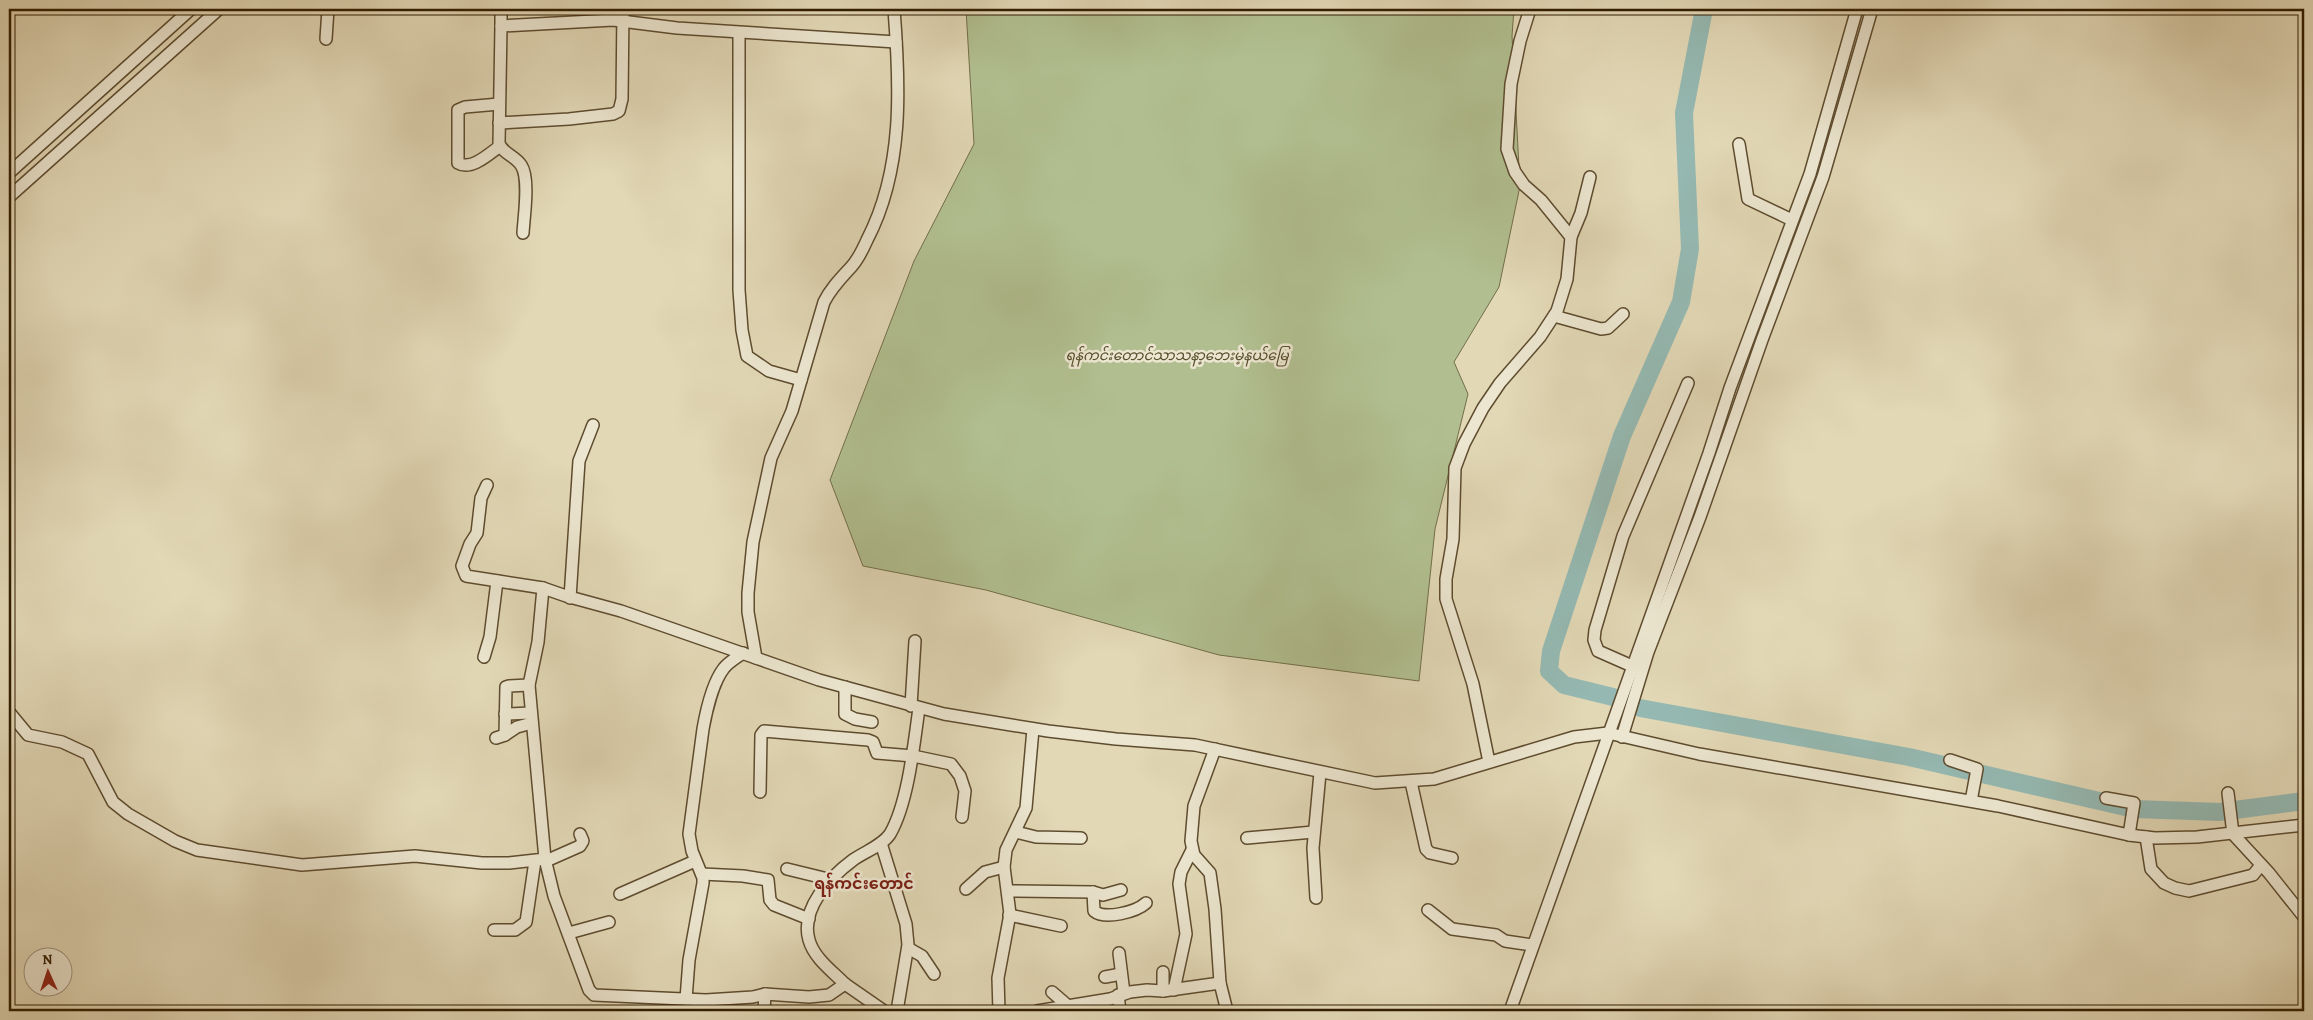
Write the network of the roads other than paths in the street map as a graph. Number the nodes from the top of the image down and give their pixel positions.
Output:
1 (191, 9) edge
2 (219, 9) edge
3 (328, 9) edge
4 (501, 9) edge
5 (623, 9) edge
6 (894, 9) edge
7 (1530, 9) edge
8 (1857, 9) edge
9 (1872, 9) edge
10 (622, 21) junction
11 (501, 26) junction
12 (739, 32) junction
13 (326, 39) dead end
14 (896, 42) junction
15 (499, 104) junction
16 (499, 123) junction
17 (1739, 144) dead end
18 (500, 146) junction
19 (9, 173) edge
20 (1590, 177) dead end
21 (9, 197) edge
22 (1792, 220) junction
23 (523, 233) dead end
24 (1571, 237) junction
25 (1783, 264) junction
26 (1624, 314) dead end
27 (1554, 316) junction
28 (800, 380) junction
29 (1688, 383) dead end
30 (593, 425) dead end
31 (487, 484) dead end
32 (497, 581) junction
33 (544, 588) junction
34 (570, 598) junction
35 (915, 641) dead end
36 (743, 653) junction
37 (484, 657) dead end
38 (756, 658) junction
39 (1632, 666) junction
40 (529, 685) junction
41 (845, 687) junction
42 (915, 707) junction
43 (9, 712) edge
44 (505, 714) junction
45 (532, 718) junction
46 (872, 722) dead end
47 (1033, 729) junction
48 (1615, 735) junction
49 (1215, 749) junction
50 (913, 756) junction
51 (1950, 760) dead end
52 (1489, 762) junction
53 (1320, 773) junction
54 (1411, 782) junction
55 (760, 792) dead end
56 (2228, 793) dead end
57 (2106, 798) dead end
58 (1971, 801) junction
59 (962, 818) dead end
60 (2304, 825) edge
61 (1016, 832) junction
62 (1313, 832) junction
63 (580, 834) dead end
64 (2233, 834) junction
65 (2129, 835) junction
66 (2146, 837) junction
67 (1081, 838) dead end
68 (1247, 838) dead end
69 (881, 843) junction
70 (1192, 850) junction
71 (1452, 858) dead end
72 (542, 860) junction
73 (695, 861) junction
74 (2261, 865) junction
75 (1004, 867) junction
76 (788, 869) dead end
77 (702, 874) junction
78 (832, 880) junction
79 (966, 889) dead end
80 (1121, 890) dead end
81 (1008, 891) junction
82 (1093, 892) junction
83 (620, 894) dead end
84 (1316, 898) dead end
85 (1146, 903) dead end
86 (1428, 910) dead end
87 (1009, 915) junction
88 (2304, 917) edge
89 (809, 919) junction
90 (609, 922) dead end
91 (1061, 926) dead end
92 (494, 930) dead end
93 (570, 933) junction
94 (1532, 945) junction
95 (908, 948) junction
96 (1119, 953) dead end
97 (1163, 972) dead end
98 (934, 974) dead end
99 (1122, 974) junction
100 (1106, 977) dead end
101 (1220, 983) junction
102 (845, 984) junction
103 (1168, 990) junction
104 (1052, 992) dead end
105 (765, 994) junction
106 (1121, 994) junction
107 (686, 1000) junction
108 (712, 1005) edge
109 (1063, 1008) edge
110 (764, 1011) edge
111 (884, 1011) edge
112 (897, 1011) edge
113 (999, 1011) edge
114 (1037, 1011) edge
115 (1120, 1011) edge
116 (1227, 1011) edge
117 (1510, 1011) edge

1 - 19 street
2 - 21 street
3 - 13 street
4 - 11 street
5 - 10 street
6 - 14 street
7 - 24 street
8 - 22 street
9 - 25 street
10 - 11 street
10 - 12 street
10 - 16 street
11 - 15 street
12 - 14 street
12 - 28 street
14 - 28 street
15 - 16 street
15 - 18 street
16 - 18 street
17 - 22 street
18 - 23 street
20 - 24 street
22 - 25 street
24 - 27 street
25 - 39 street
25 - 48 street
26 - 27 street
27 - 52 street
28 - 38 street
29 - 39 street
30 - 34 street
31 - 32 street
32 - 33 street
32 - 37 street
33 - 34 street
33 - 40 street
34 - 36 street
35 - 42 street
36 - 38 street
36 - 73 street
38 - 41 street
39 - 48 street
40 - 44 street
40 - 45 street
41 - 42 street
41 - 46 street
42 - 47 street
42 - 50 street
43 - 72 street
44 - 45 street
44 - 45 street
45 - 72 street
47 - 49 street
47 - 61 street
48 - 52 street
48 - 58 street
48 - 94 street
49 - 53 street
49 - 70 street
50 - 55 street
50 - 59 street
50 - 69 street
51 - 58 street
52 - 54 street
53 - 54 street
53 - 62 street
54 - 71 street
56 - 64 street
57 - 65 street
58 - 65 street
60 - 64 street
61 - 67 street
61 - 75 street
62 - 68 street
62 - 84 street
63 - 72 street
64 - 66 street
64 - 74 street
65 - 66 street
66 - 74 street
69 - 78 street
69 - 95 street
70 - 101 street
70 - 103 street
72 - 92 street
72 - 93 street
73 - 77 street
73 - 83 street
74 - 88 street
75 - 79 street
75 - 81 street
76 - 78 street
77 - 89 street
77 - 107 street
78 - 89 street
80 - 82 street
81 - 82 street
81 - 87 street
82 - 85 street
86 - 94 street
87 - 91 street
87 - 113 street
89 - 102 street
90 - 93 street
93 - 107 street
94 - 117 street
95 - 98 street
95 - 112 street
96 - 99 street
97 - 103 street
99 - 100 street
99 - 106 street
101 - 103 street
101 - 116 street
102 - 105 street
102 - 111 street
103 - 106 street
104 - 109 street
105 - 108 street
105 - 110 street
106 - 109 street
106 - 115 street
107 - 108 street
109 - 114 street

